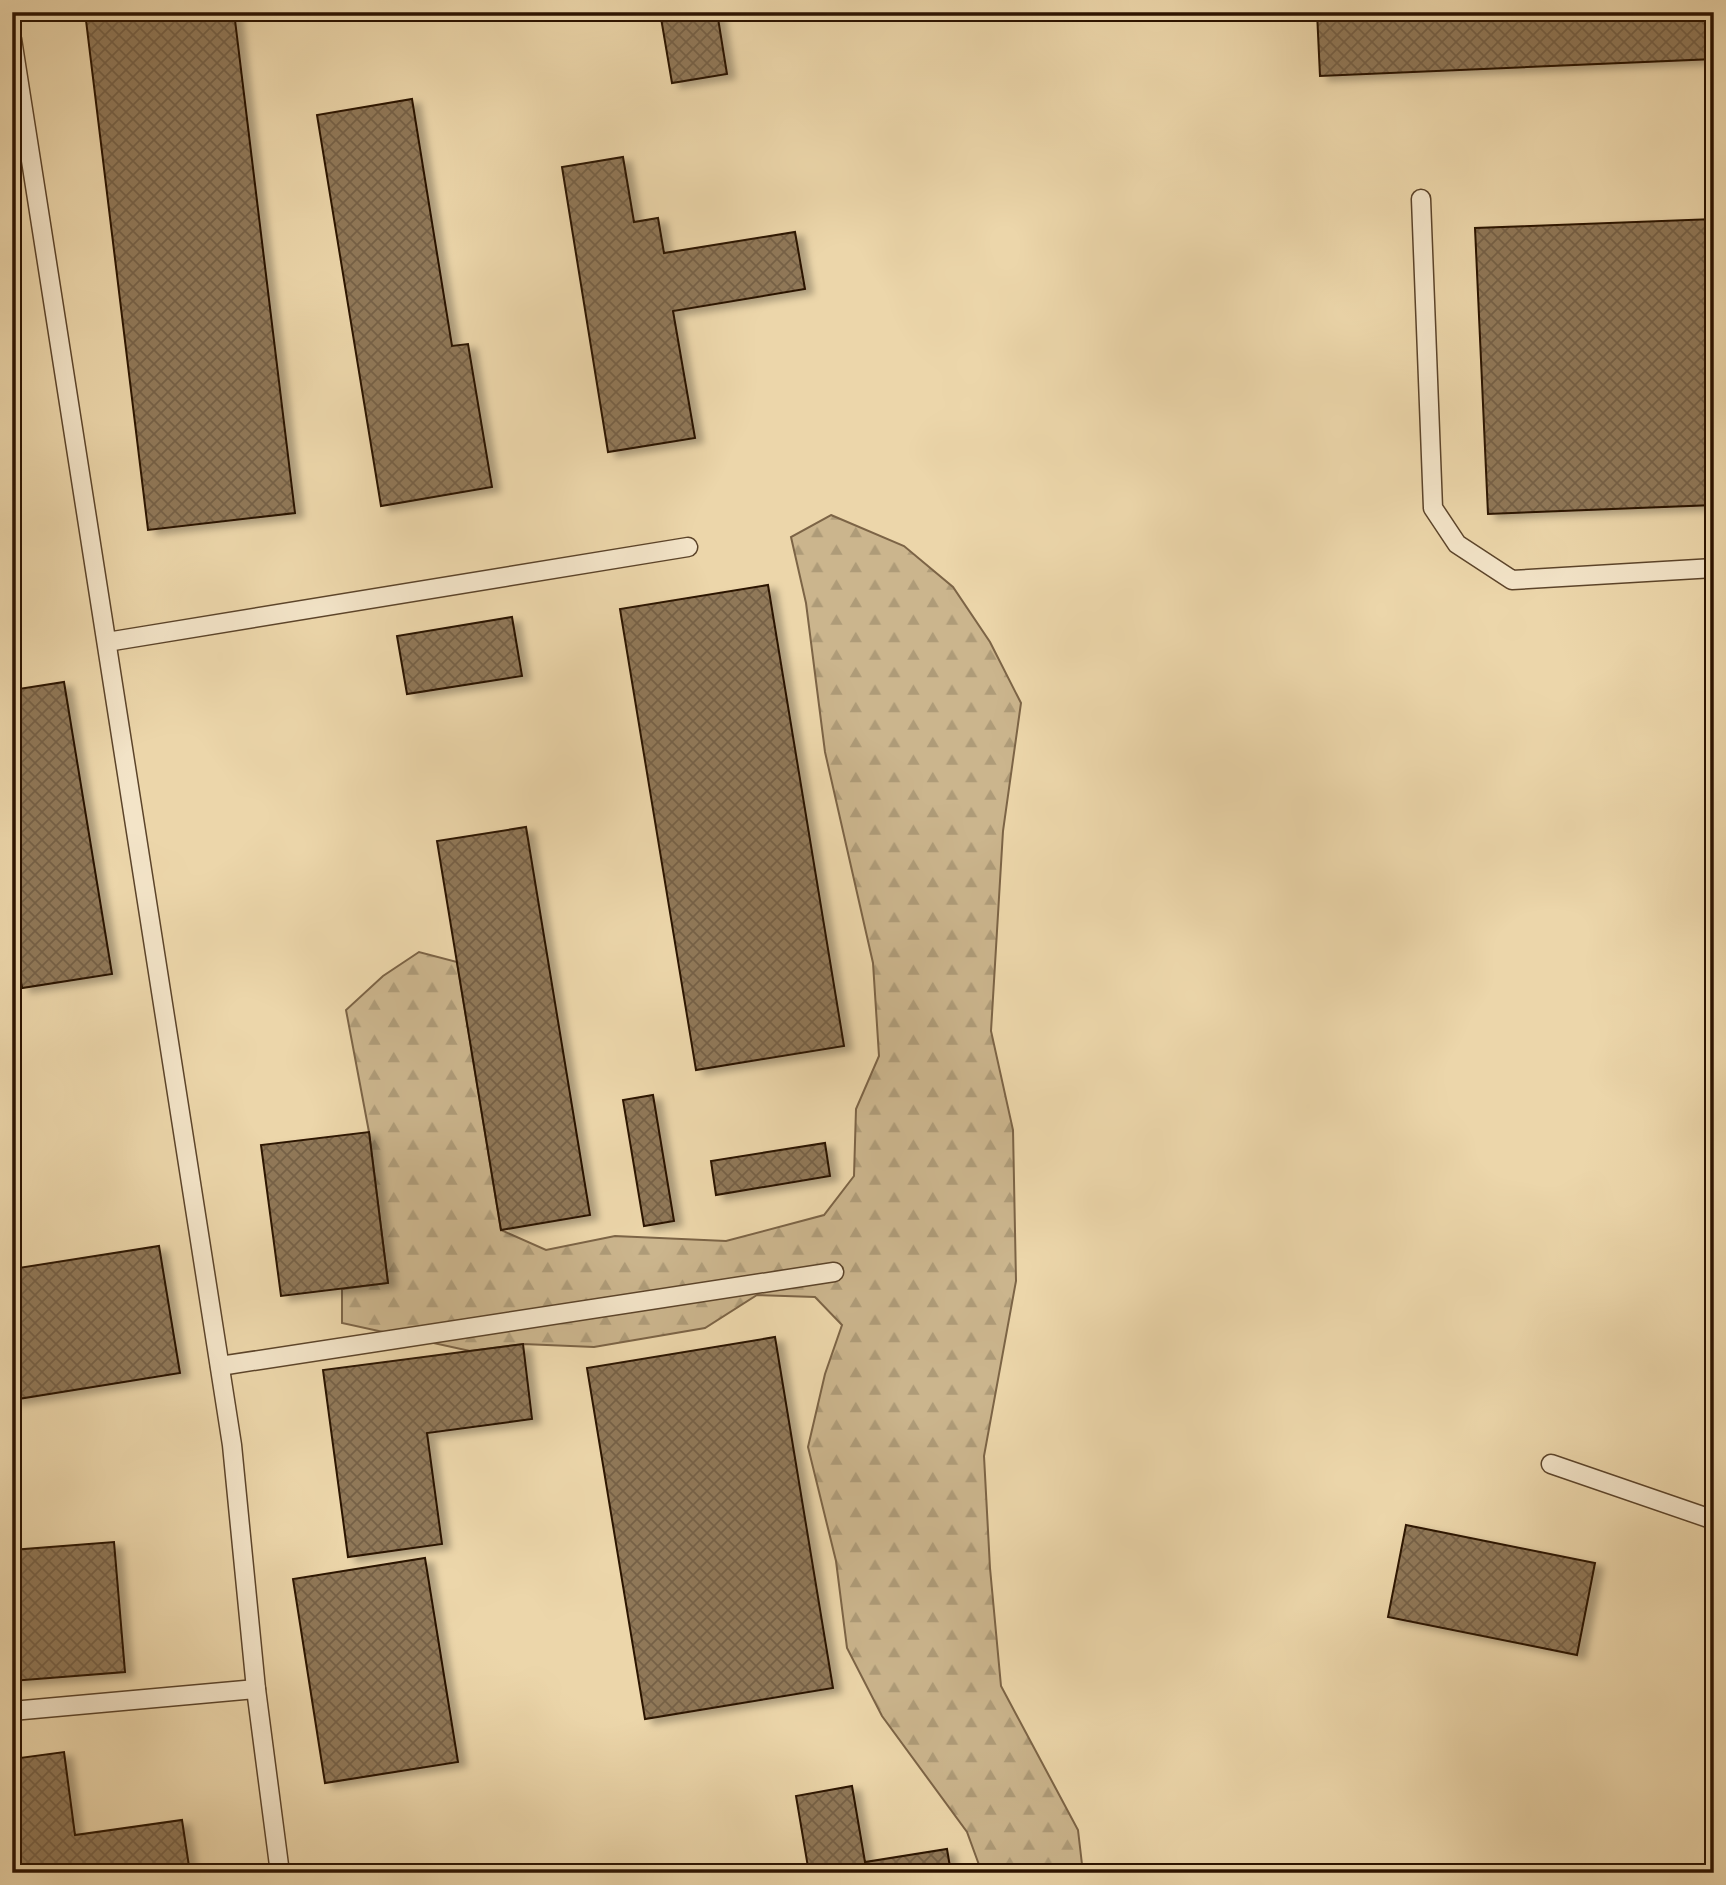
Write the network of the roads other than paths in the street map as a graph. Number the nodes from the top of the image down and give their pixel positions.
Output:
1 (12, 40) edge
2 (1421, 199) dead end
3 (688, 547) dead end
4 (1714, 568) edge
5 (107, 642) junction
6 (834, 1272) dead end
7 (220, 1366) junction
8 (1551, 1464) dead end
9 (1714, 1520) edge
10 (256, 1689) junction
11 (12, 1711) edge
12 (280, 1873) edge

1 - 5 lane
2 - 4 lane
3 - 5 lane
5 - 7 lane
6 - 7 lane
7 - 10 lane
8 - 9 lane
10 - 11 lane
10 - 12 lane

